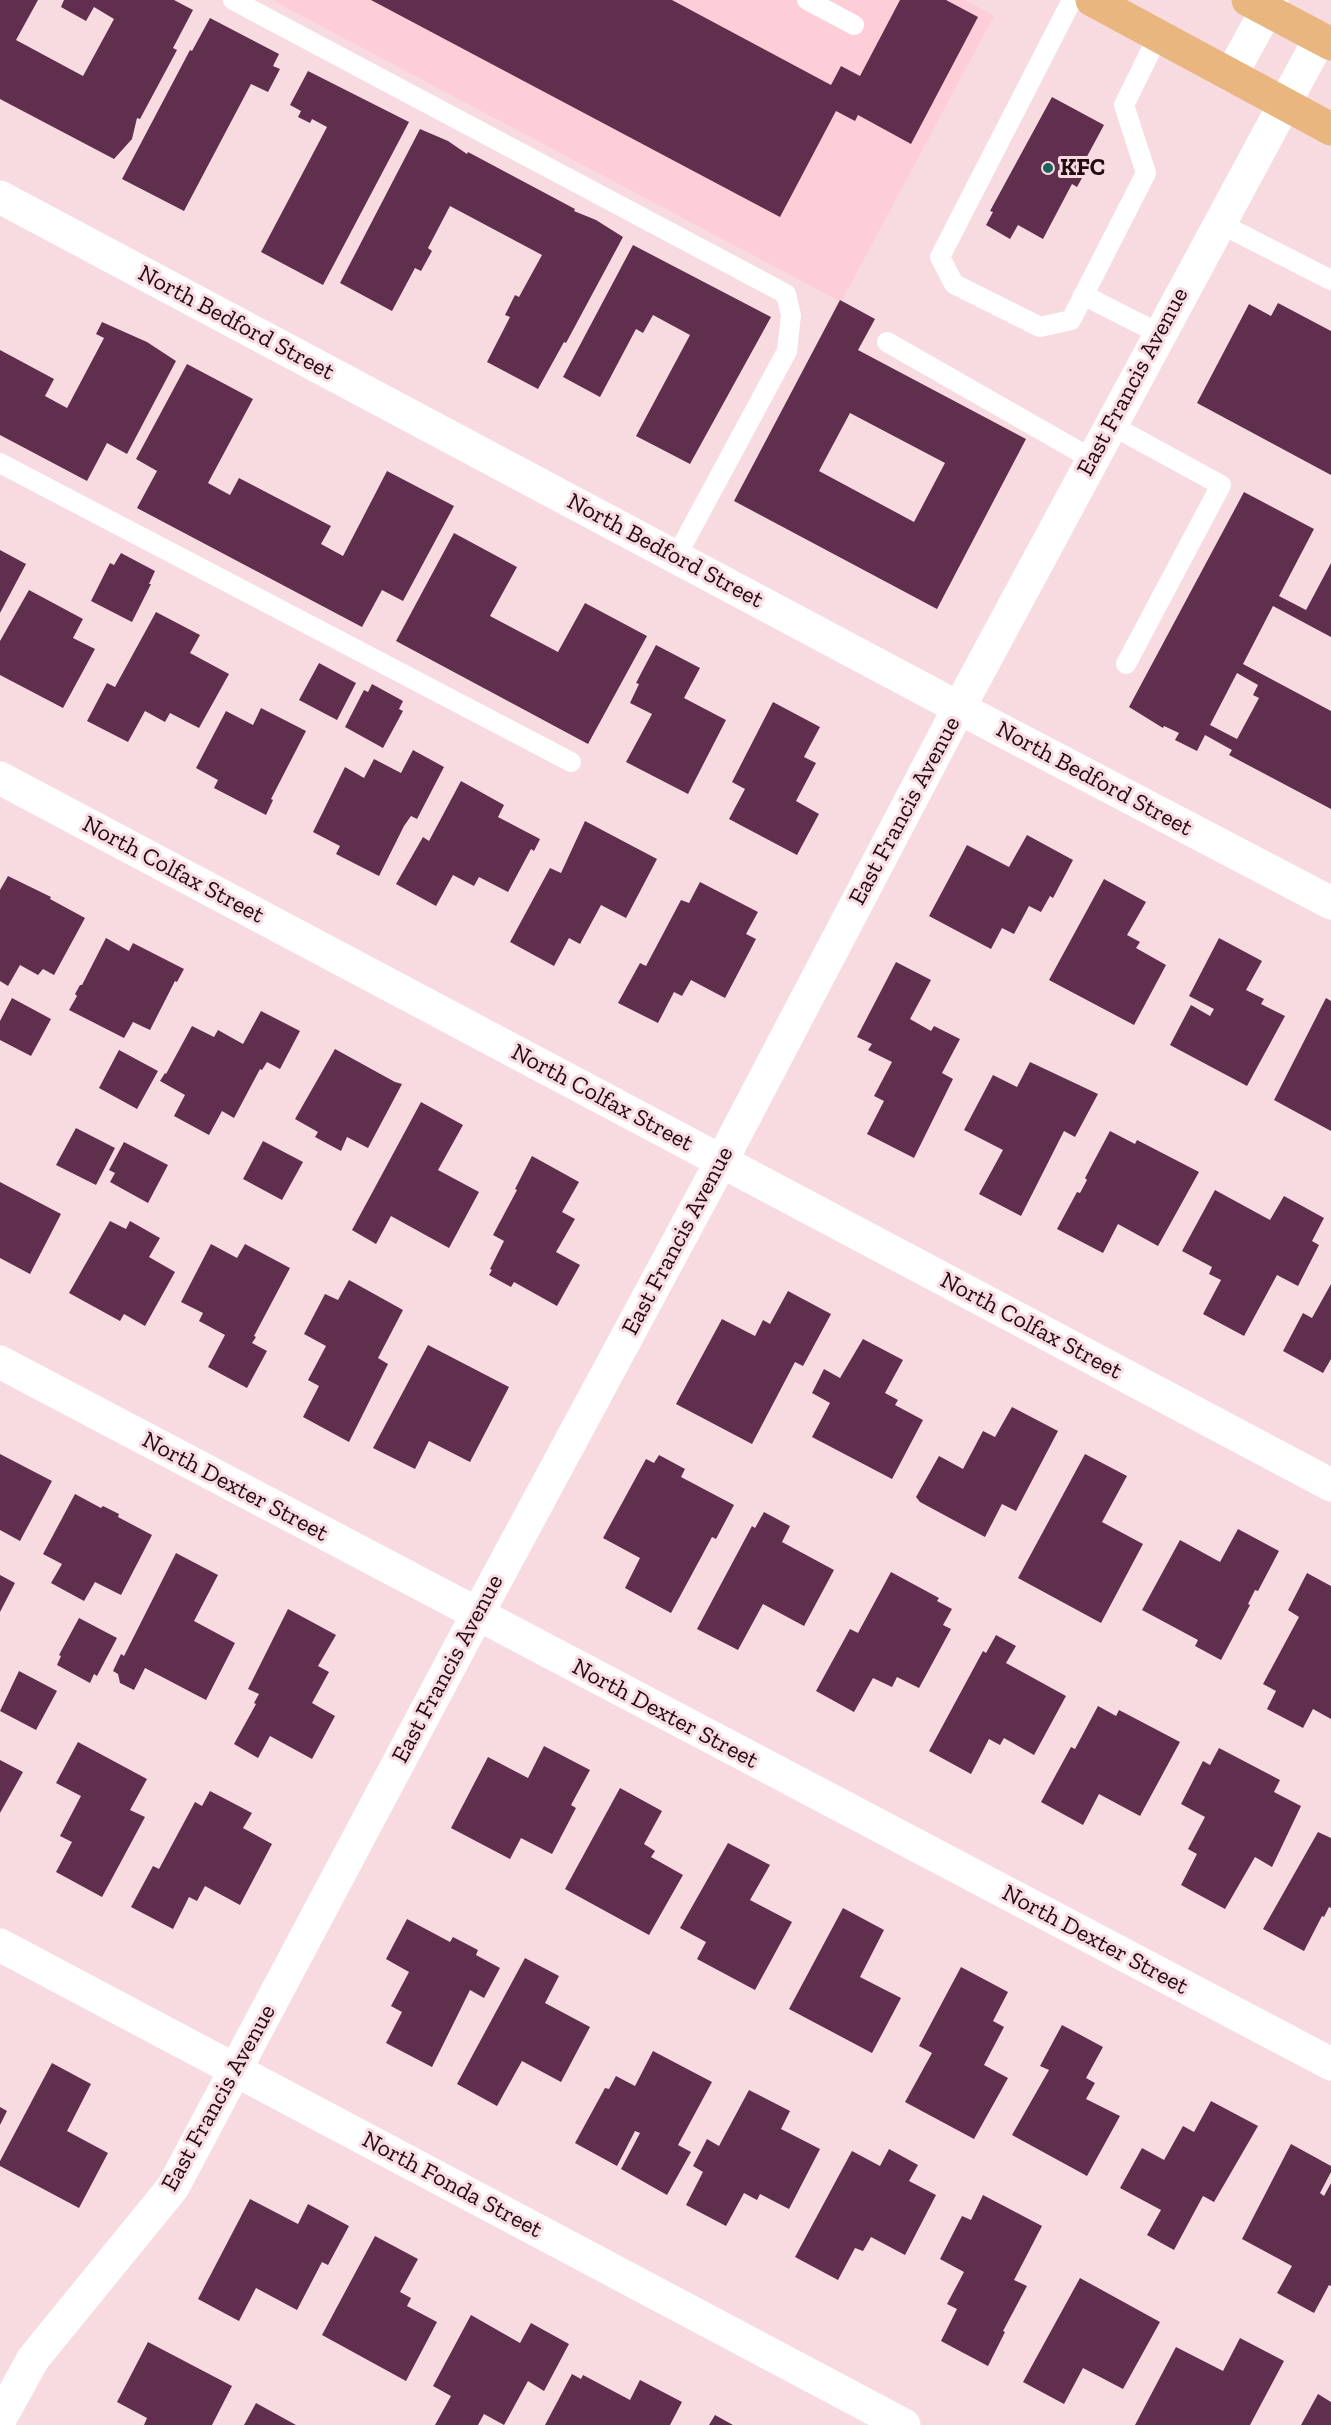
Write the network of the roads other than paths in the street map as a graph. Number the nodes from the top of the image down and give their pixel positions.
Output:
1 (233, 0) edge
2 (807, 0) edge
3 (1072, 0) edge
4 (1092, 0) edge
5 (1262, 3) edge
6 (854, 25) dead end
7 (1158, 36) junction
8 (1325, 41) edge
9 (1231, 75) junction
10 (1284, 103) junction
11 (1331, 129) edge
12 (0, 197) edge
13 (1219, 223) junction
14 (1331, 280) edge
15 (1083, 296) junction
16 (1160, 333) junction
17 (887, 342) dead end
18 (1110, 424) junction
19 (1092, 459) junction
20 (0, 463) edge
21 (676, 557) junction
22 (1126, 664) dead end
23 (959, 708) junction
24 (571, 762) dead end
25 (0, 778) edge
26 (1331, 903) edge
27 (721, 1162) junction
28 (0, 1362) edge
29 (1331, 1485) edge
30 (477, 1615) junction
31 (0, 1945) edge
32 (1331, 2064) edge
33 (236, 2071) junction
34 (0, 2419) edge
35 (904, 2425) edge

1 - 21 lane
2 - 6 lane
3 - 15 lane
4 - 7 main road
5 - 8 main road
5 - 9 street
7 - 9 main road
7 - 15 lane
8 - 10 street, East Francis Avenue
9 - 10 main road
10 - 11 main road
10 - 13 street, East Francis Avenue
12 - 21 street, North Bedford Street
13 - 14 lane
13 - 16 street, East Francis Avenue
15 - 16 lane
16 - 18 street, East Francis Avenue
17 - 19 lane
18 - 19 street, East Francis Avenue
18 - 22 lane
19 - 23 street, East Francis Avenue
20 - 24 lane
21 - 23 street, North Bedford Street
23 - 26 street, North Bedford Street
23 - 27 street, East Francis Avenue
25 - 27 street, North Colfax Street
27 - 29 street, North Colfax Street
27 - 30 street, East Francis Avenue
28 - 30 street, North Dexter Street
30 - 32 street, North Dexter Street
30 - 33 street, East Francis Avenue
31 - 33 street, North Fonda Street
33 - 34 street, East Francis Avenue
33 - 35 street, North Fonda Street

